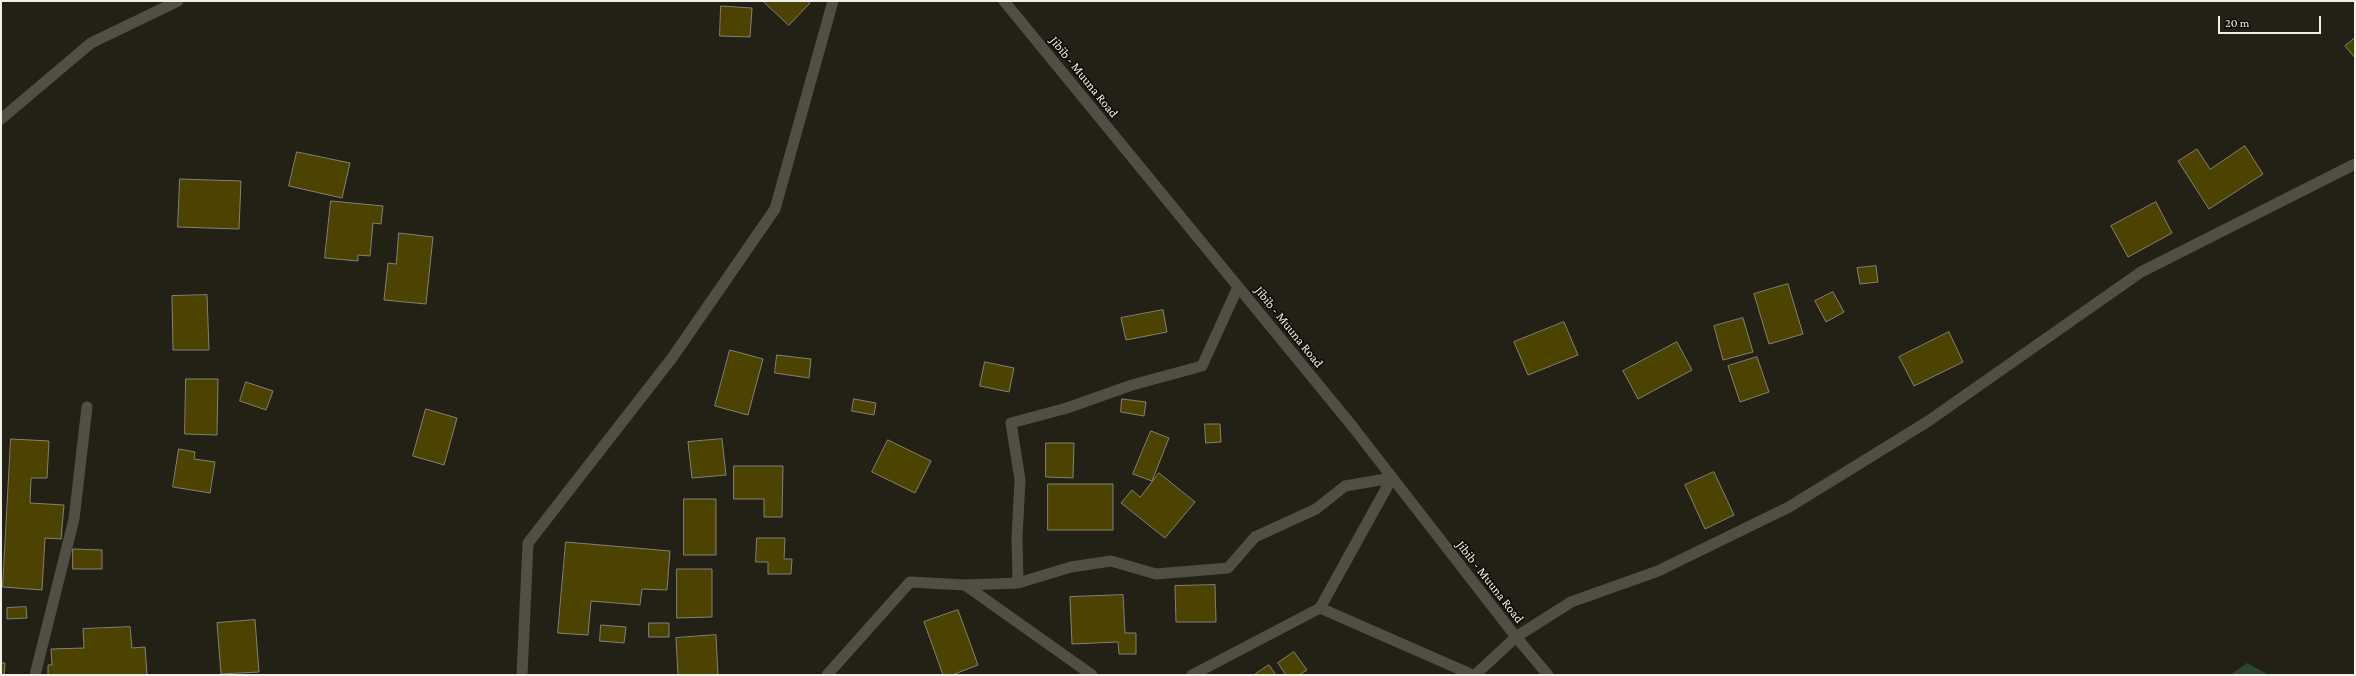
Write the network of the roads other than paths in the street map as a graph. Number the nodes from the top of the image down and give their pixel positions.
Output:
1 (178, 1) edge
2 (833, 1) edge
3 (1004, 1) edge
4 (1, 119) edge
5 (2355, 164) edge
6 (1238, 287) junction
7 (87, 407) dead end
8 (1392, 478) junction
9 (1018, 584) junction
10 (965, 585) junction
11 (1320, 608) junction
12 (1516, 637) junction
13 (35, 675) edge
14 (522, 675) edge
15 (827, 675) edge
16 (1092, 675) edge
17 (1192, 675) edge
18 (1474, 675) edge
19 (1548, 675) edge

1 - 4 street
2 - 14 street
3 - 6 street, Jibib - Muuna Road
5 - 12 street
6 - 8 street, Jibib - Muuna Road
6 - 9 street
7 - 13 street
8 - 9 street
8 - 11 street
8 - 12 street, Jibib - Muuna Road
9 - 10 street
10 - 15 street
10 - 16 street
11 - 17 street
11 - 18 street
12 - 18 street
12 - 19 street, Jibib - Muuna Road

